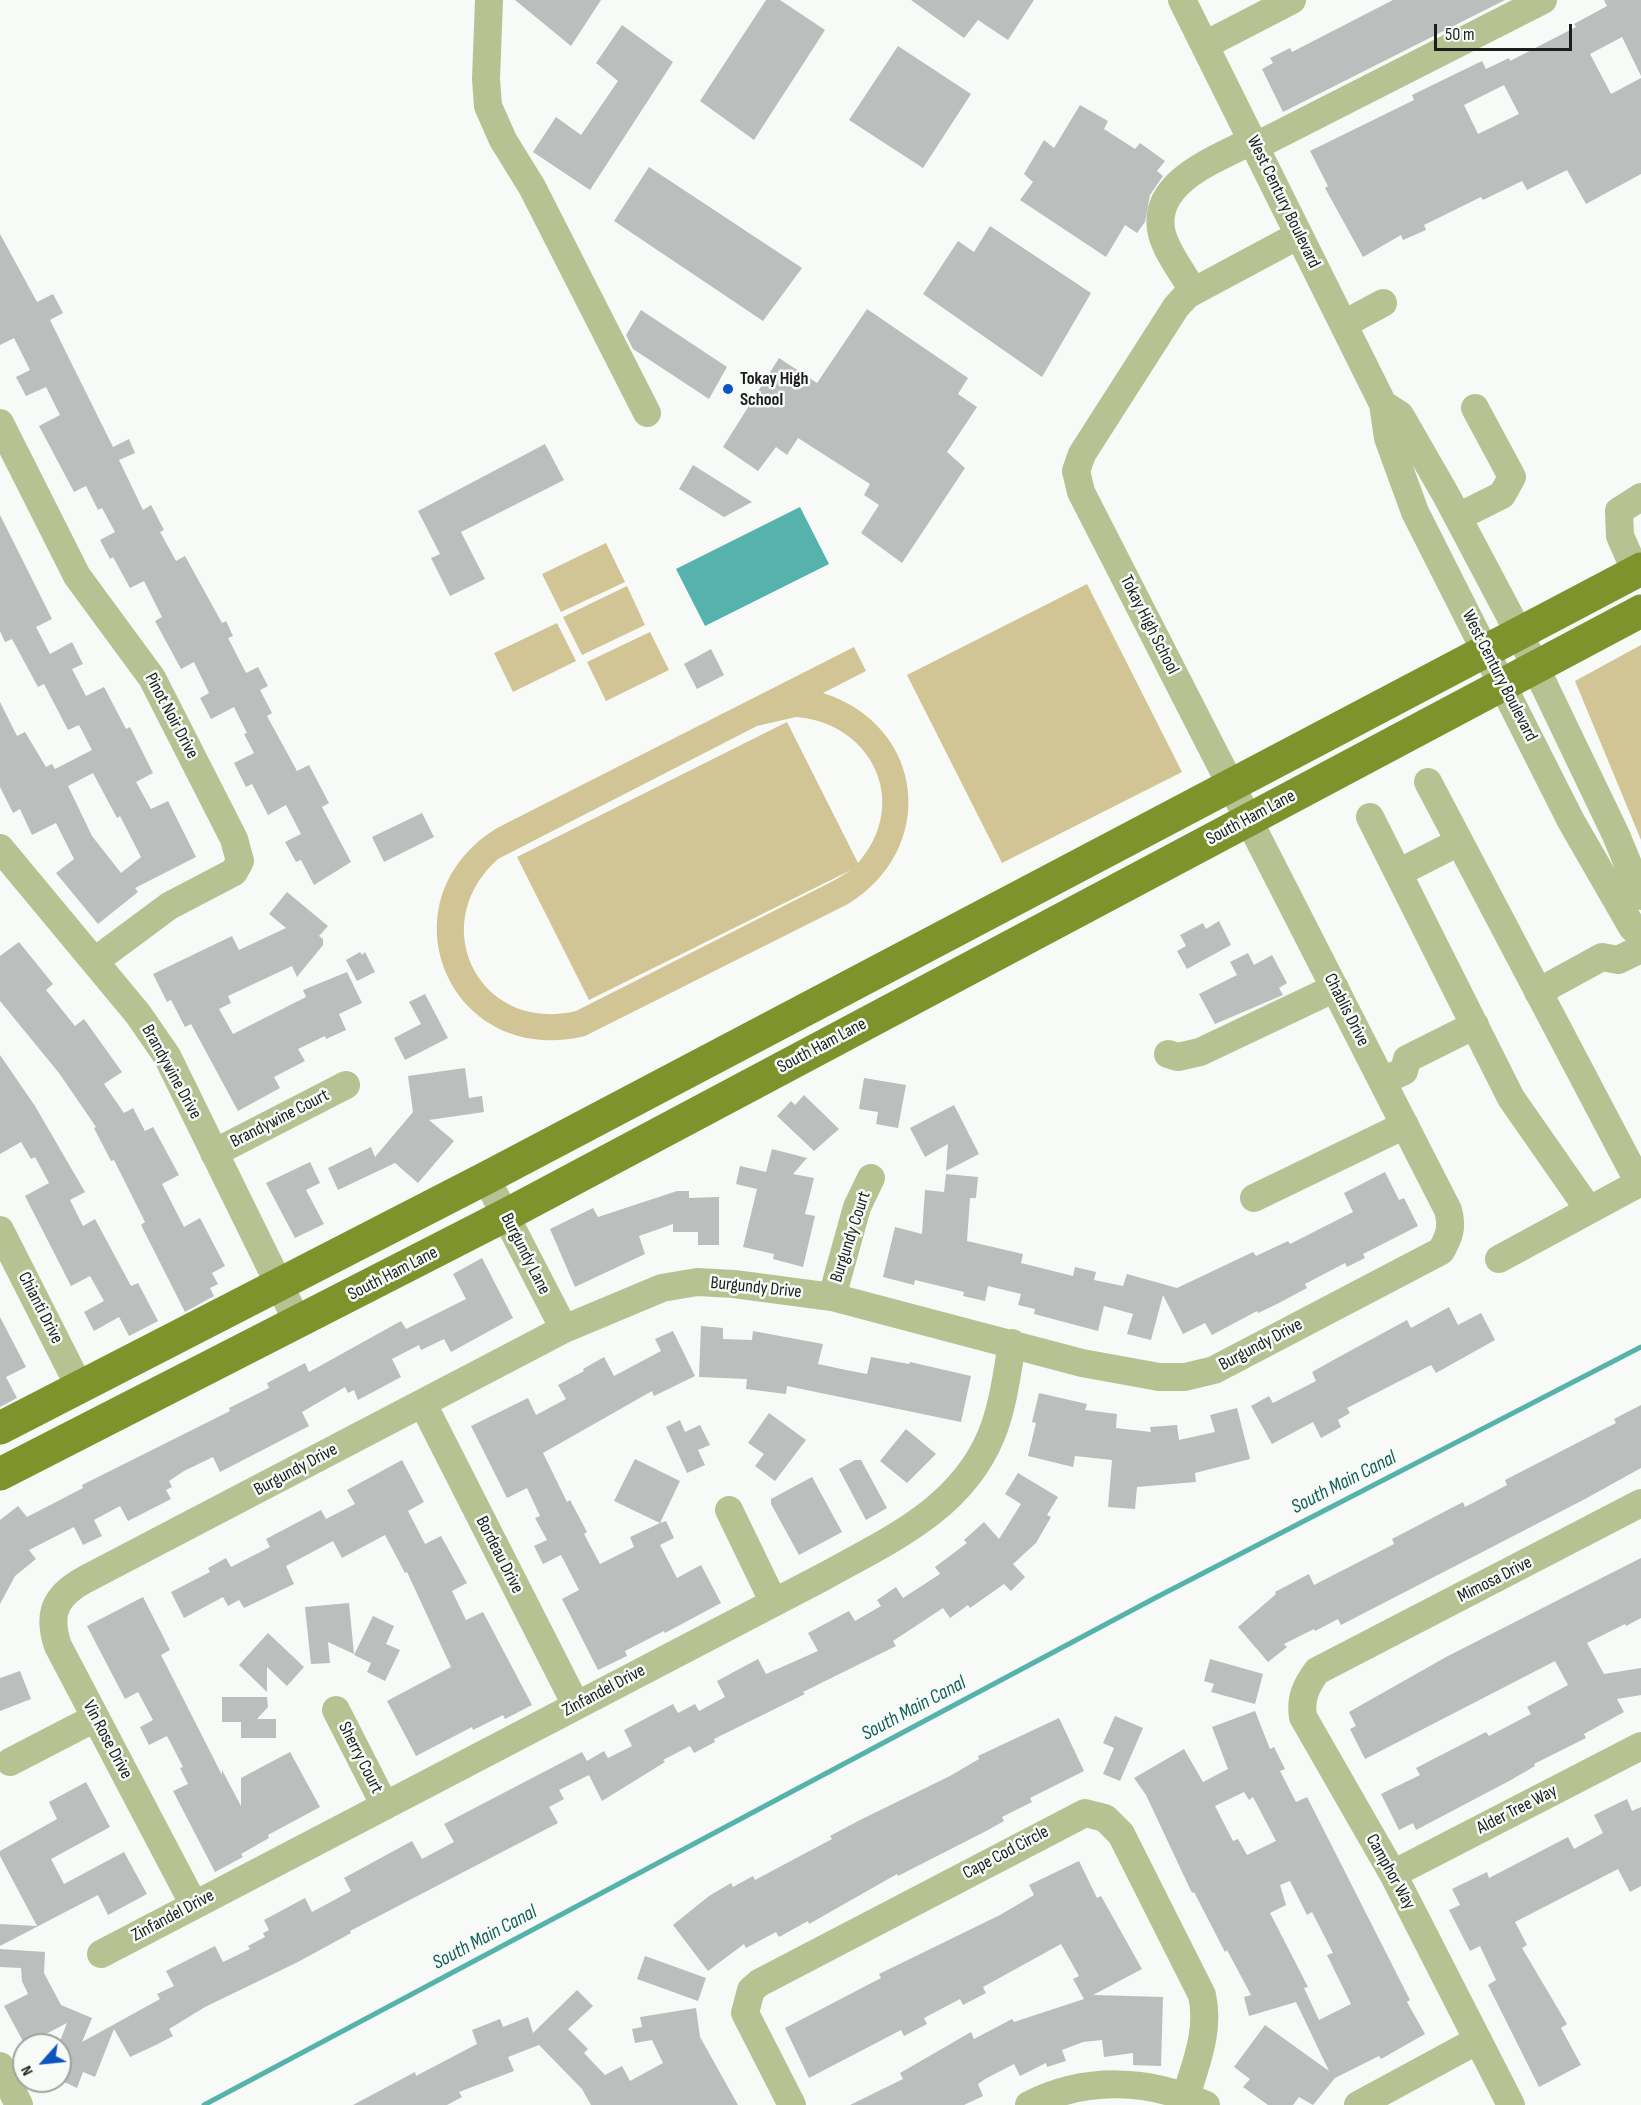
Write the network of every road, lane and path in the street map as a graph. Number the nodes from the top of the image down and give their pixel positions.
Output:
1 (489, 0) edge
2 (1182, 0) edge
3 (1292, 0) edge
4 (1543, 0) edge
5 (1207, 44) junction
6 (1254, 143) junction
7 (1299, 235) junction
8 (1192, 291) junction
9 (1383, 303) dead end
10 (1344, 324) junction
11 (1383, 404) junction
12 (1475, 408) dead end
13 (647, 413) dead end
14 (0, 423) edge
15 (1641, 498) edge
16 (1458, 516) junction
17 (1639, 570) edge
18 (1641, 611) edge
19 (1519, 633) junction
20 (1487, 651) junction
21 (1534, 666) junction
22 (1503, 684) junction
23 (1428, 782) dead end
24 (1232, 786) junction
25 (1370, 817) dead end
26 (1250, 819) junction
27 (1459, 842) junction
28 (0, 848) edge
29 (1398, 873) junction
30 (1641, 896) edge
31 (1641, 936) edge
32 (1630, 954) edge
33 (95, 962) junction
34 (1335, 988) junction
35 (1542, 1000) junction
36 (1479, 1034) junction
37 (1168, 1054) dead end
38 (1393, 1076) junction
39 (346, 1085) dead end
40 (1405, 1125) junction
41 (214, 1153) junction
42 (486, 1178) junction
43 (871, 1178) dead end
44 (1640, 1183) edge
45 (1254, 1198) dead end
46 (1589, 1210) junction
47 (506, 1215) junction
48 (0, 1230) edge
49 (1450, 1236) joint
50 (1499, 1258) dead end
51 (280, 1284) junction
52 (832, 1297) junction
53 (298, 1323) junction
54 (564, 1329) junction
55 (1012, 1343) junction
56 (79, 1386) junction
57 (423, 1404) junction
58 (0, 1428) edge
59 (0, 1474) edge
60 (1641, 1503) edge
61 (729, 1510) dead end
62 (84, 1580) joint
63 (773, 1601) junction
64 (1348, 1656) joint
65 (576, 1705) junction
66 (336, 1710) dead end
67 (95, 1718) junction
68 (1641, 1746) edge
69 (10, 1762) dead end
70 (385, 1806) junction
71 (1393, 1874) junction
72 (194, 1905) junction
73 (101, 1954) dead end
74 (1478, 2040) junction
75 (0, 2066) edge
76 (1196, 2100) edge
77 (19, 2105) edge
78 (792, 2105) edge
79 (1029, 2105) edge
80 (1358, 2105) edge
81 (1511, 2105) edge

1 - 13 street
2 - 5 street, West Century Boulevard
3 - 5 street
4 - 6 street
5 - 6 street, West Century Boulevard
6 - 7 street, West Century Boulevard
6 - 8 street
7 - 8 street, Tokay High School
7 - 10 street, West Century Boulevard
8 - 24 street, Tokay High School
9 - 10 street
10 - 11 street, West Century Boulevard
11 - 16 street, West Century Boulevard
11 - 20 street, West Century Boulevard
12 - 16 street
14 - 33 street, Pinot Noir Drive
15 - 17 street
16 - 19 street, West Century Boulevard
17 - 19 main road, South Ham Lane
18 - 21 main road, South Ham Lane
19 - 20 main road, South Ham Lane
19 - 21 street, West Century Boulevard
20 - 22 street, West Century Boulevard
20 - 24 main road, South Ham Lane
21 - 22 main road, South Ham Lane
21 - 30 street, West Century Boulevard
22 - 26 main road, South Ham Lane
22 - 31 street, West Century Boulevard
23 - 27 street
24 - 26 street, Chablis Drive
24 - 42 main road, South Ham Lane
25 - 29 street
26 - 34 street, Chablis Drive
26 - 47 main road, South Ham Lane
27 - 29 street
27 - 35 street
28 - 33 street, Brandywine Drive
29 - 36 street
32 - 35 street
33 - 41 street, Brandywine Drive
34 - 37 street
34 - 38 street, Chablis Drive
35 - 44 street
36 - 38 street
36 - 46 street
38 - 40 street, Chablis Drive
39 - 41 street, Brandywine Court
40 - 45 street
40 - 49 street, Chablis Drive
41 - 51 street, Brandywine Drive
42 - 47 street, Burgundy Lane
42 - 51 main road, South Ham Lane
43 - 52 street, Burgundy Court
44 - 46 street
46 - 50 street
47 - 53 main road, South Ham Lane
47 - 54 street, Burgundy Lane
48 - 56 street, Chianti Drive
49 - 55 street, Burgundy Drive
51 - 53 street, Brandywine Drive
51 - 56 main road, South Ham Lane
52 - 54 street, Burgundy Drive
52 - 55 street, Burgundy Drive
53 - 59 main road, South Ham Lane
54 - 57 street, Burgundy Drive
55 - 63 street, Zinfandel Drive
56 - 58 main road, South Ham Lane
57 - 62 street, Burgundy Drive
57 - 65 street, Bordeau Drive
60 - 64 street, Mimosa Drive
61 - 63 street
62 - 67 street, Vin Rose Drive
63 - 65 street, Zinfandel Drive
64 - 71 street, Camphor Way
65 - 70 street, Zinfandel Drive
66 - 70 street, Sherry Court
67 - 69 street
67 - 72 street, Vin Rose Drive
68 - 71 street, Alder Tree Way
70 - 72 street, Zinfandel Drive
71 - 74 street, Camphor Way
72 - 73 street, Zinfandel Drive
74 - 80 street
74 - 81 street, Camphor Way
75 - 77 street
76 - 78 street, Cape Cod Circle
76 - 79 street

